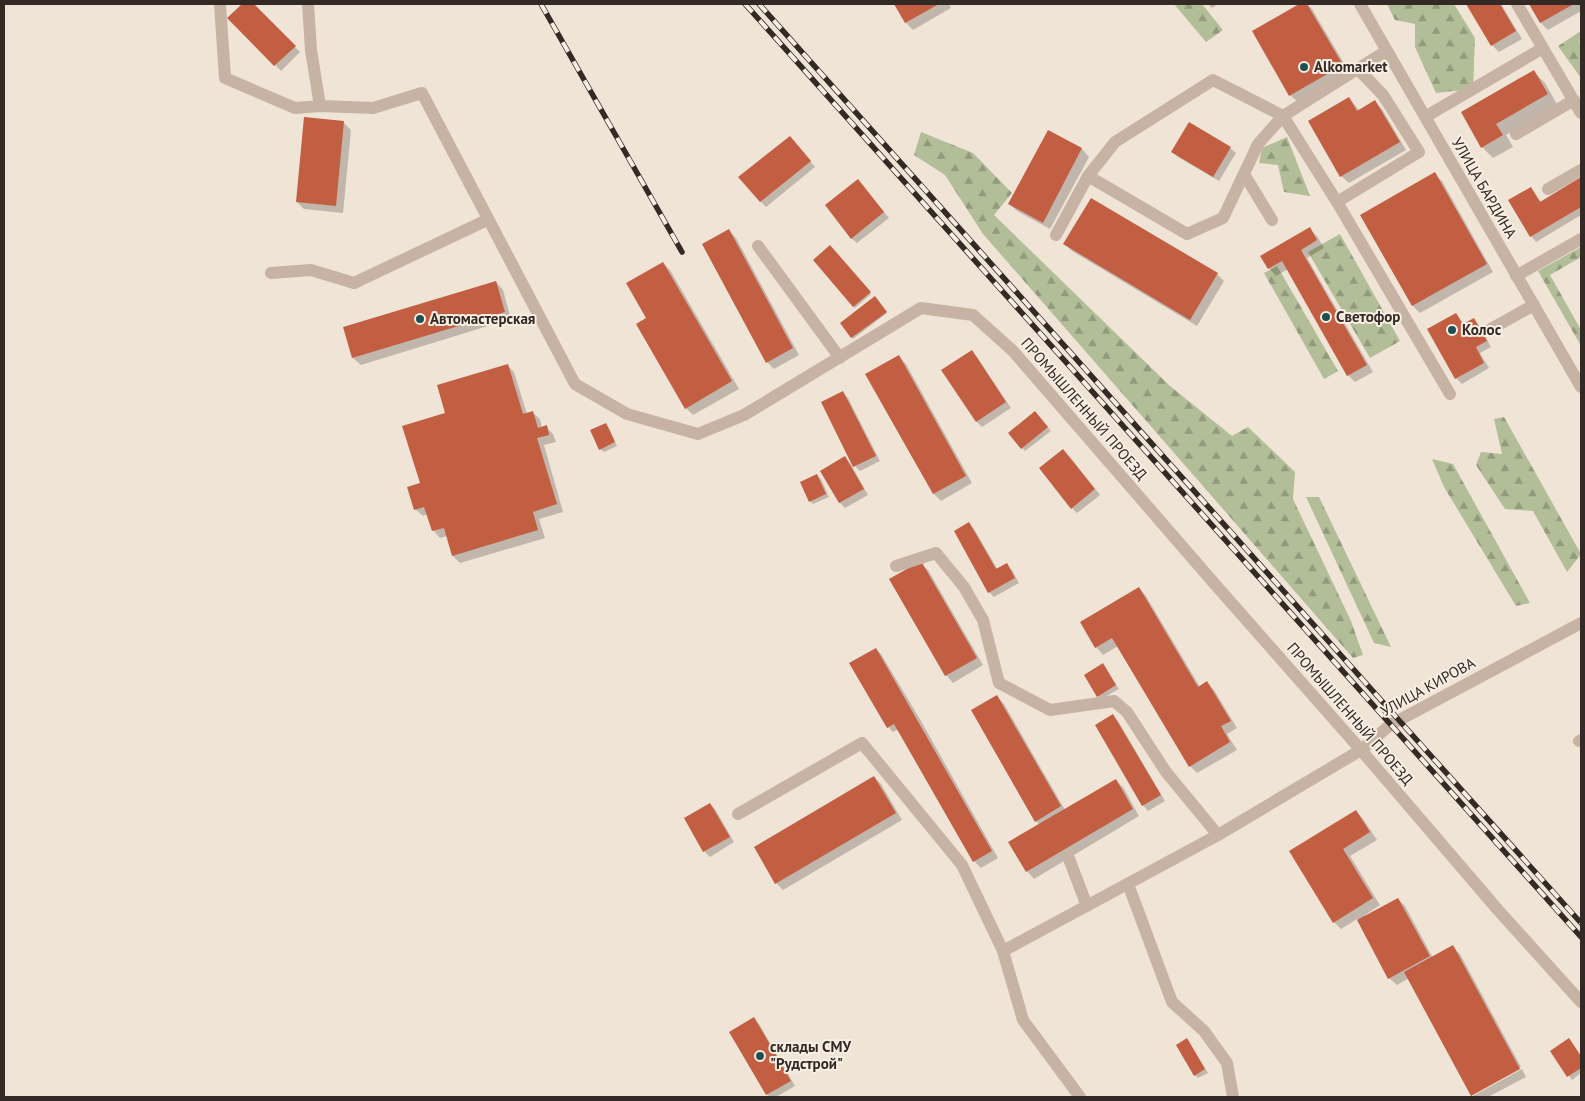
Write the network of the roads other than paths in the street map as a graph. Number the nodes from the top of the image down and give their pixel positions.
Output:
1 (220, 4) edge
2 (308, 4) edge
3 (1360, 4) edge
4 (1517, 4) edge
5 (1543, 48) junction
6 (1386, 50) junction
7 (1358, 68) junction
8 (1574, 100) junction
9 (320, 106) junction
10 (1581, 113) edge
11 (1283, 116) junction
12 (1425, 117) junction
13 (1516, 134) dead end
14 (1581, 170) edge
15 (1244, 174) junction
16 (1088, 176) junction
17 (1548, 189) dead end
18 (1337, 202) junction
19 (487, 220) junction
20 (1272, 220) dead end
21 (1056, 234) dead end
22 (1581, 240) edge
23 (758, 246) dead end
24 (271, 273) dead end
25 (1516, 276) junction
26 (1534, 305) junction
27 (1489, 330) dead end
28 (840, 358) junction
29 (1581, 387) edge
30 (1450, 394) dead end
31 (896, 566) dead end
32 (1581, 623) edge
33 (1361, 750) junction
34 (738, 814) dead end
35 (1218, 835) junction
36 (1068, 856) dead end
37 (1128, 884) junction
38 (1087, 906) junction
39 (1003, 951) junction
40 (1581, 1002) edge
41 (1080, 1097) edge
42 (1233, 1097) edge

1 - 9 street
2 - 9 street
3 - 6 street, УЛИЦА БАРДИНА
4 - 5 street
5 - 8 street
5 - 12 street
6 - 7 street
6 - 12 street, УЛИЦА БАРДИНА
7 - 11 street
7 - 18 street
8 - 10 street
8 - 13 street
9 - 19 street, ПРОМЫШЛЕННЫЙ ПРОЕЗД
11 - 15 street
11 - 16 street
11 - 18 street
12 - 25 street, УЛИЦА БАРДИНА
14 - 17 street
15 - 16 street
15 - 20 street
16 - 21 street
18 - 30 street
19 - 24 street
19 - 28 street, ПРОМЫШЛЕННЫЙ ПРОЕЗД
22 - 25 street
23 - 28 street
25 - 26 street, УЛИЦА БАРДИНА
26 - 27 street
26 - 29 street, УЛИЦА БАРДИНА
28 - 33 street, ПРОМЫШЛЕННЫЙ ПРОЕЗД
31 - 35 street
32 - 33 street, УЛИЦА КИРОВА
33 - 35 street, УЛИЦА КИРОВА
33 - 40 street, ПРОМЫШЛЕННЫЙ ПРОЕЗД
34 - 39 street
35 - 37 street, УЛИЦА КИРОВА
36 - 38 street
37 - 38 street, УЛИЦА КИРОВА
37 - 42 street
38 - 39 street, УЛИЦА КИРОВА
39 - 41 street

